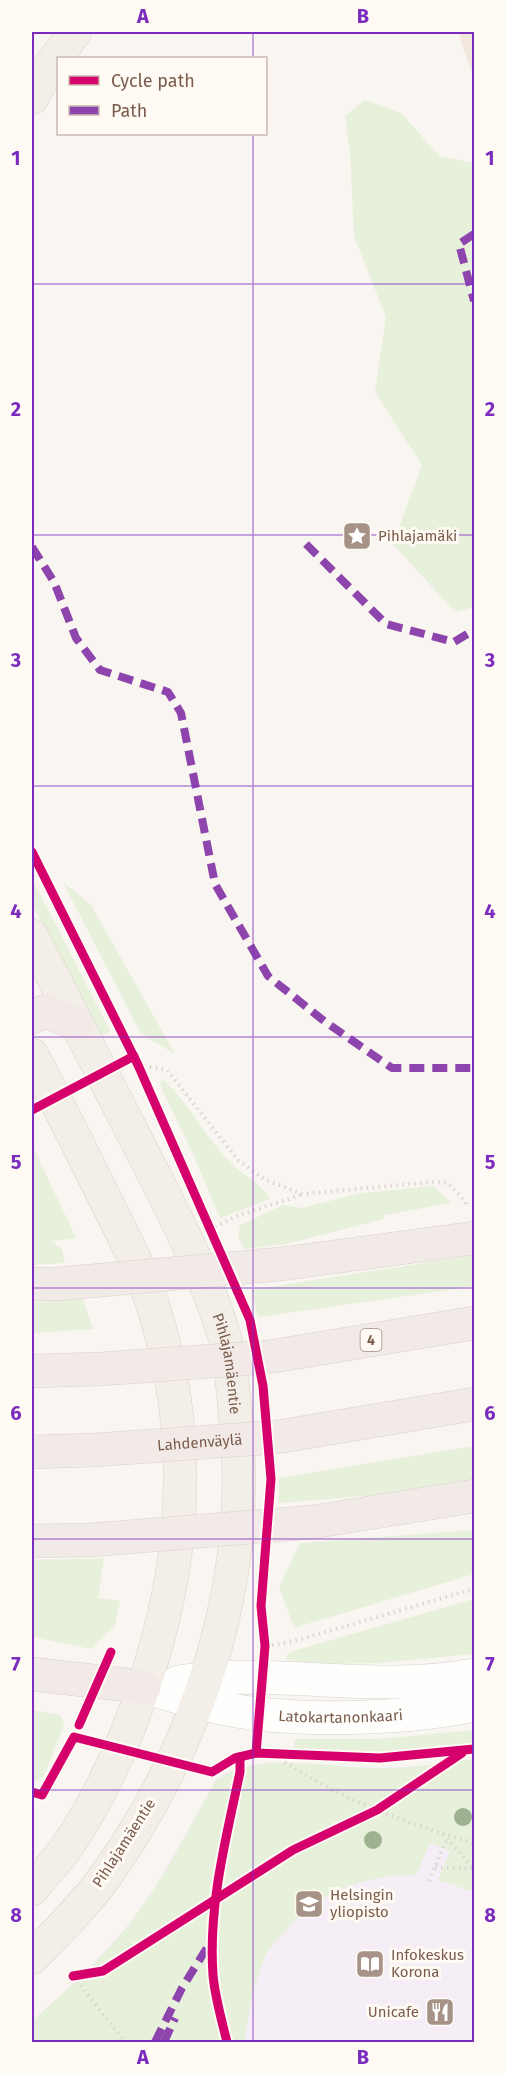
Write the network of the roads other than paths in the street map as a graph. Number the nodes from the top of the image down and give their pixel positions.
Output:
1 (75, 32) edge
2 (32, 98) edge
3 (32, 936) edge
4 (32, 1017) edge
5 (77, 1024) junction
6 (32, 1055) edge
7 (474, 1238) edge
8 (44, 1284) edge
9 (474, 1323) edge
10 (32, 1371) edge
11 (474, 1404) edge
12 (32, 1452) edge
13 (474, 1496) edge
14 (32, 1541) edge
15 (32, 1674) edge
16 (474, 1675) edge
17 (144, 1687) junction
18 (203, 1690) junction
19 (474, 1706) edge
20 (32, 1889) edge
21 (32, 1958) edge

1 - 2 main road
3 - 5 main road, Pihlajamäentie
4 - 5 highway
5 - 18 main road, Pihlajamäentie
6 - 17 main road
7 - 8 highway, bridge
9 - 10 highway, 4, bridge
11 - 12 highway, Lahdenväylä, bridge
13 - 14 highway, bridge
15 - 17 highway
16 - 18 street, Latokartanonkaari
17 - 18 street, Latokartanonkaari
17 - 20 main road
18 - 19 street, Latokartanonkaari
18 - 21 main road, Pihlajamäentie

